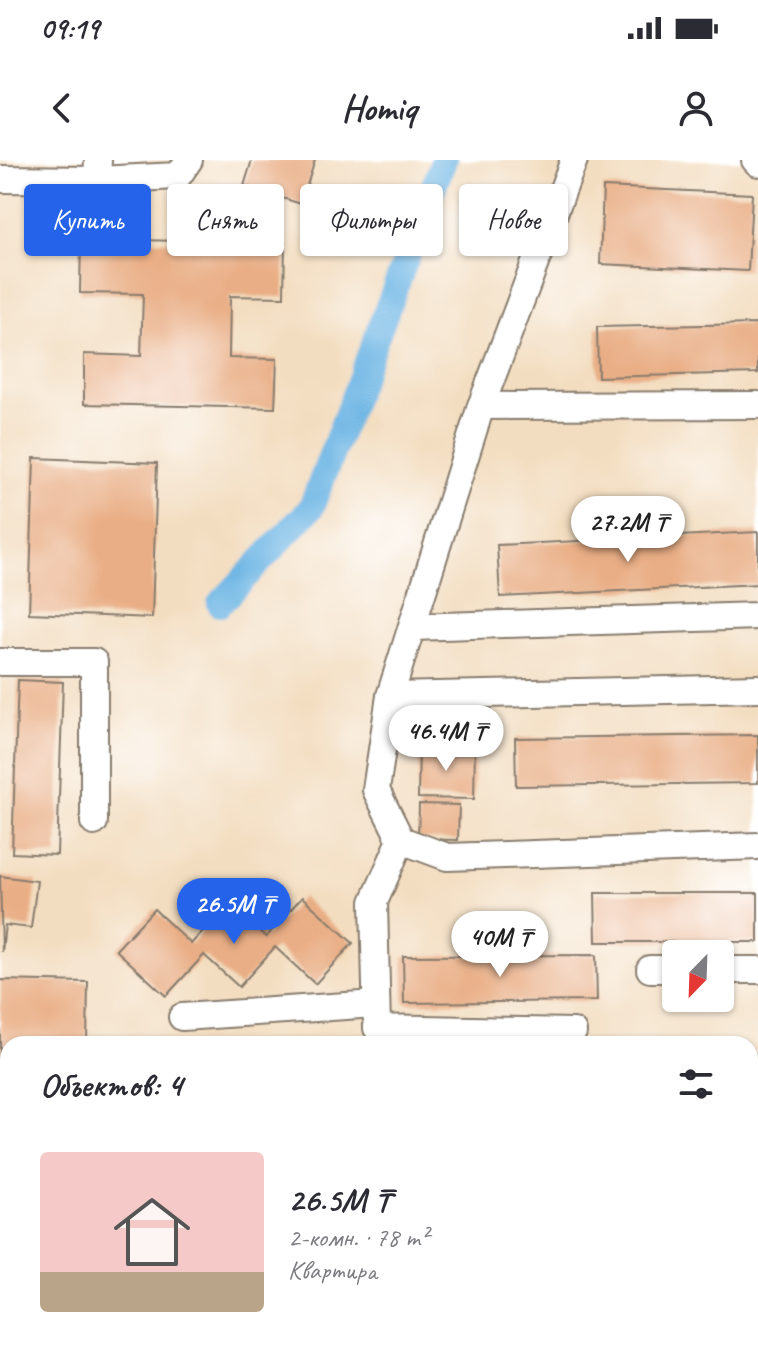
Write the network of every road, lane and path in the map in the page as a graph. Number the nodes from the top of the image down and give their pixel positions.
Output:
1 (189, 160) edge
2 (574, 160) edge
3 (98, 170) edge
4 (0, 179) edge
5 (758, 405) edge
6 (481, 406) junction
7 (758, 616) edge
8 (412, 627) junction
9 (0, 662) edge
10 (758, 688) edge
11 (390, 696) junction
12 (94, 822) dead end
13 (401, 840) junction
14 (758, 846) edge
15 (650, 969) dead end
16 (662, 969) edge
17 (734, 970) edge
18 (758, 970) edge
19 (376, 1004) junction
20 (182, 1017) dead end
21 (573, 1032) dead end

1 - 3 lane
2 - 6 lane
3 - 4 lane
5 - 6 lane
6 - 8 lane
7 - 8 lane
8 - 11 lane
9 - 12 lane
10 - 11 lane
11 - 13 lane
13 - 14 lane
13 - 19 lane
15 - 16 lane
17 - 18 lane
19 - 20 lane
19 - 21 lane

